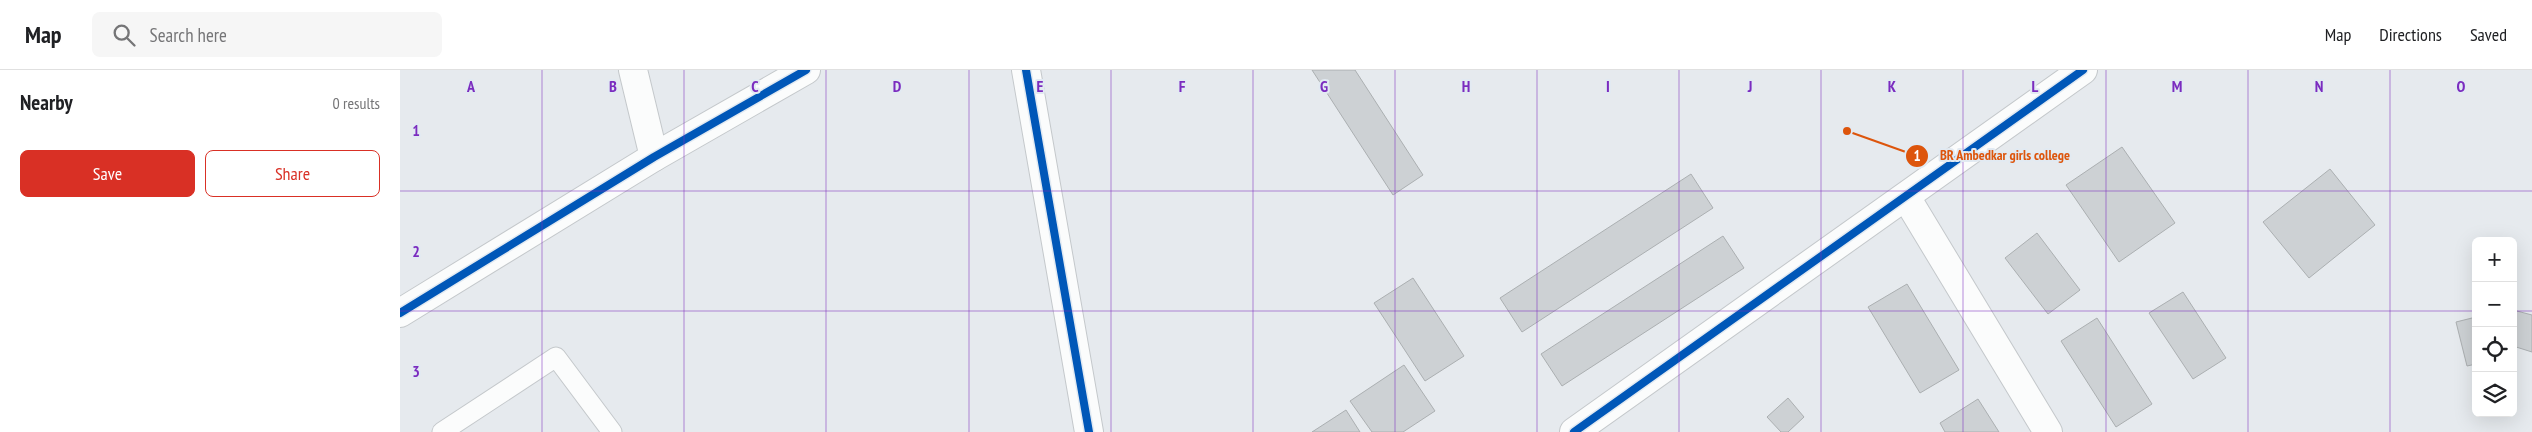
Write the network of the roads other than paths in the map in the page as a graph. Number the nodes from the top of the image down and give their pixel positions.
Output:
1 (632, 70) edge
2 (806, 70) edge
3 (1026, 70) edge
4 (2083, 70) edge
5 (654, 157) junction
6 (1906, 197) junction
7 (400, 313) edge
8 (442, 432) edge
9 (612, 432) edge
10 (1089, 432) edge
11 (1574, 432) edge
12 (2048, 432) edge

1 - 5 street
2 - 5 street
3 - 10 street
4 - 6 street
5 - 7 street
6 - 11 street
6 - 12 street
8 - 9 lane

